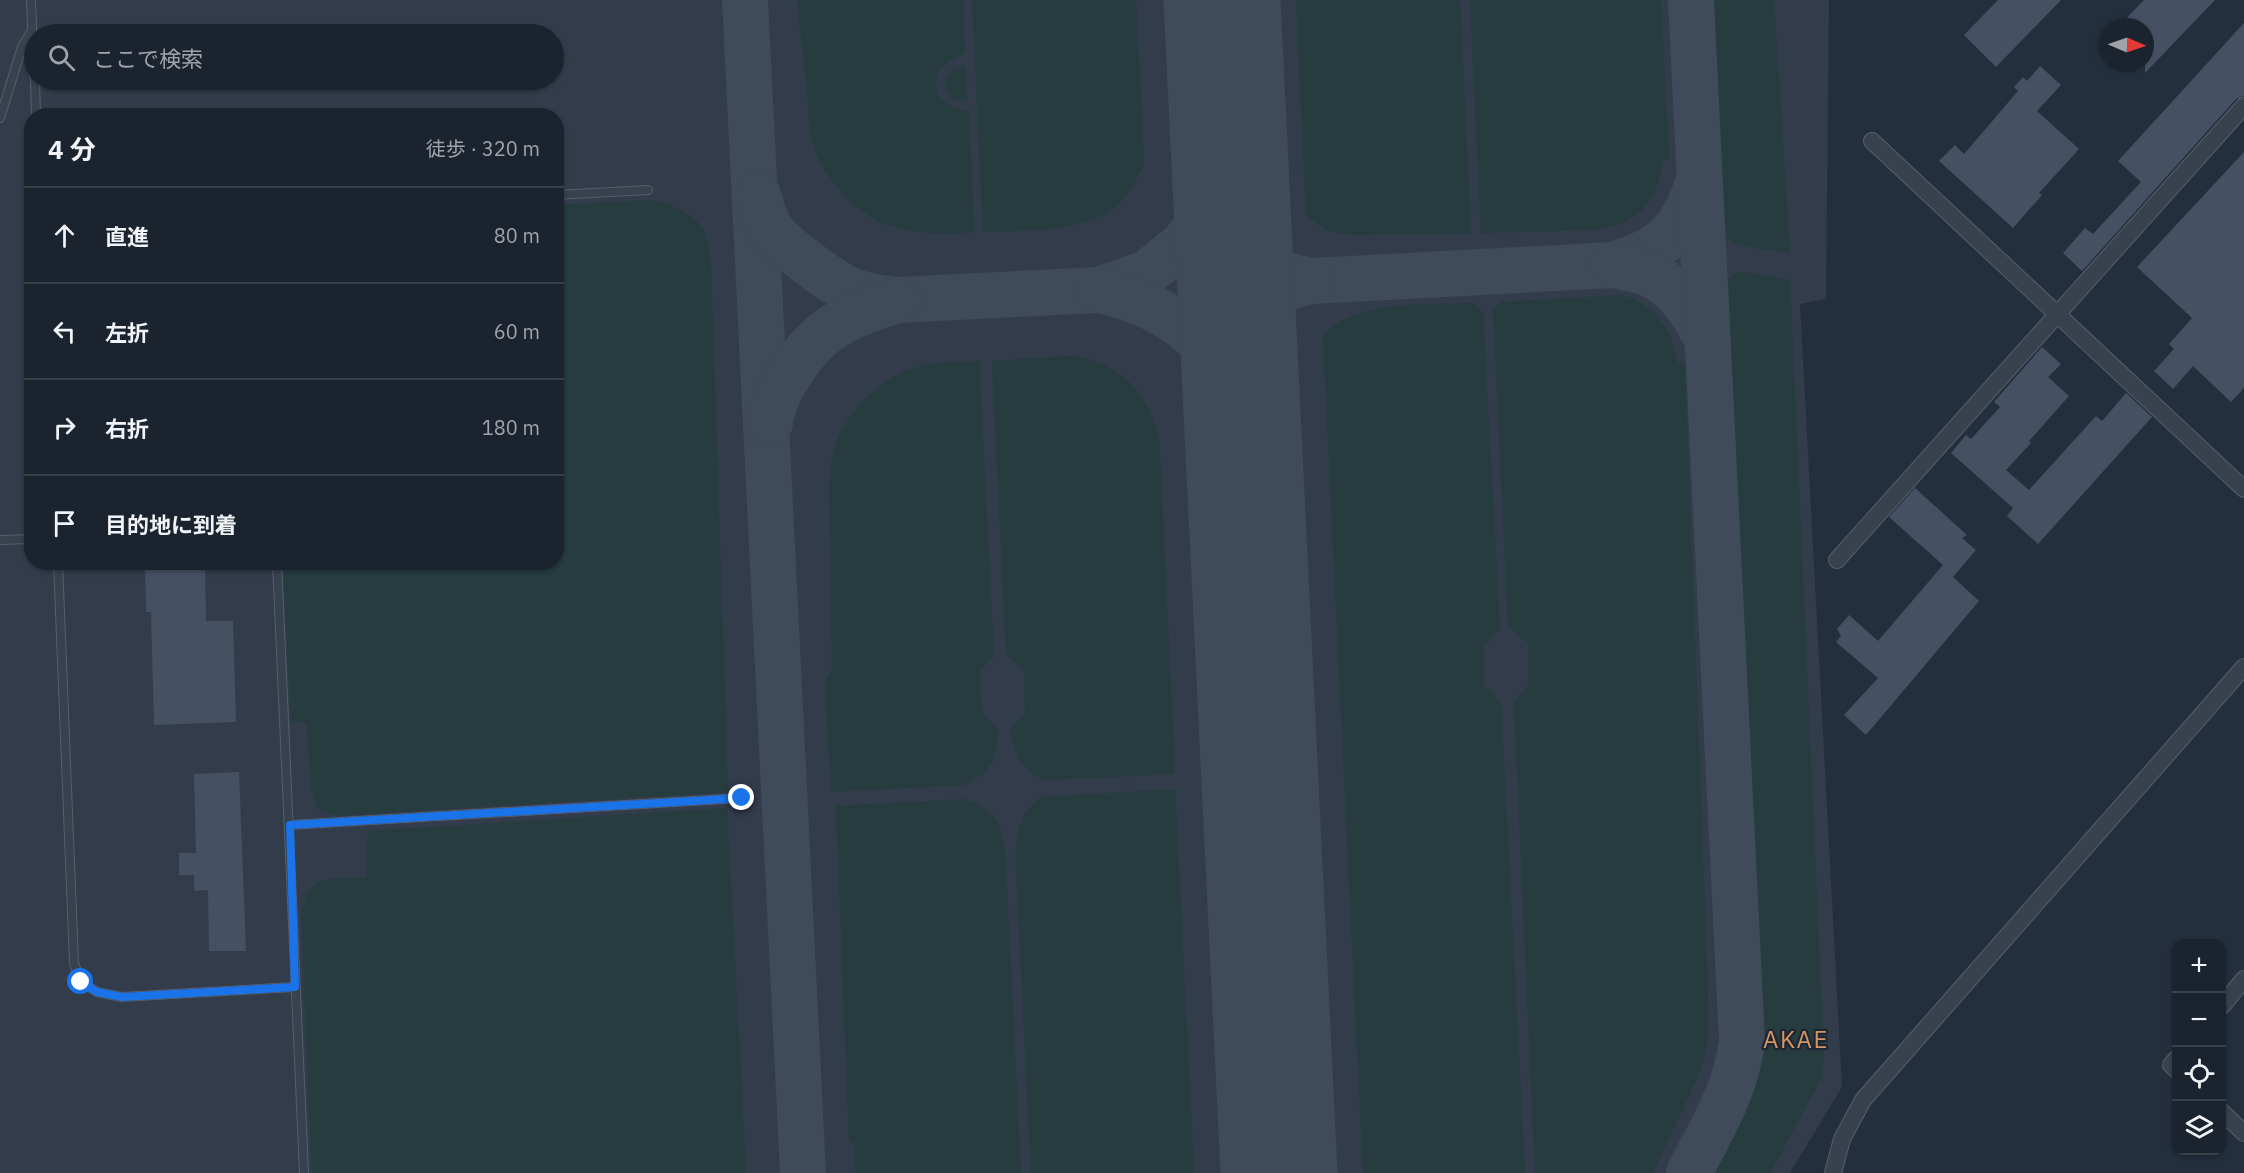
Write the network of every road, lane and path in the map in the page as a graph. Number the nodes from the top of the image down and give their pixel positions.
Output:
1 (31, 0) edge
2 (32, 24) edge
3 (24, 44) edge
4 (35, 90) edge
5 (2244, 106) edge
6 (36, 108) edge
7 (0, 118) edge
8 (1872, 141) dead end
9 (648, 190) dead end
10 (564, 195) edge
11 (2057, 313) junction
12 (2244, 489) edge
13 (24, 539) edge
14 (0, 540) edge
15 (1837, 560) dead end
16 (58, 570) edge
17 (277, 570) edge
18 (2244, 667) edge
19 (742, 798) dead end
20 (290, 825) junction
21 (2244, 979) edge
22 (295, 987) junction
23 (2226, 1001) edge
24 (2226, 1116) edge
25 (2244, 1133) edge
26 (304, 1173) edge
27 (1833, 1173) edge

1 - 2 lane
3 - 7 lane
4 - 6 lane
5 - 11 street
8 - 11 street
9 - 10 lane
11 - 12 street
11 - 15 street
13 - 14 lane
16 - 22 lane
17 - 20 lane
18 - 27 street
19 - 20 lane
20 - 22 lane
21 - 23 street
22 - 26 lane
24 - 25 street

